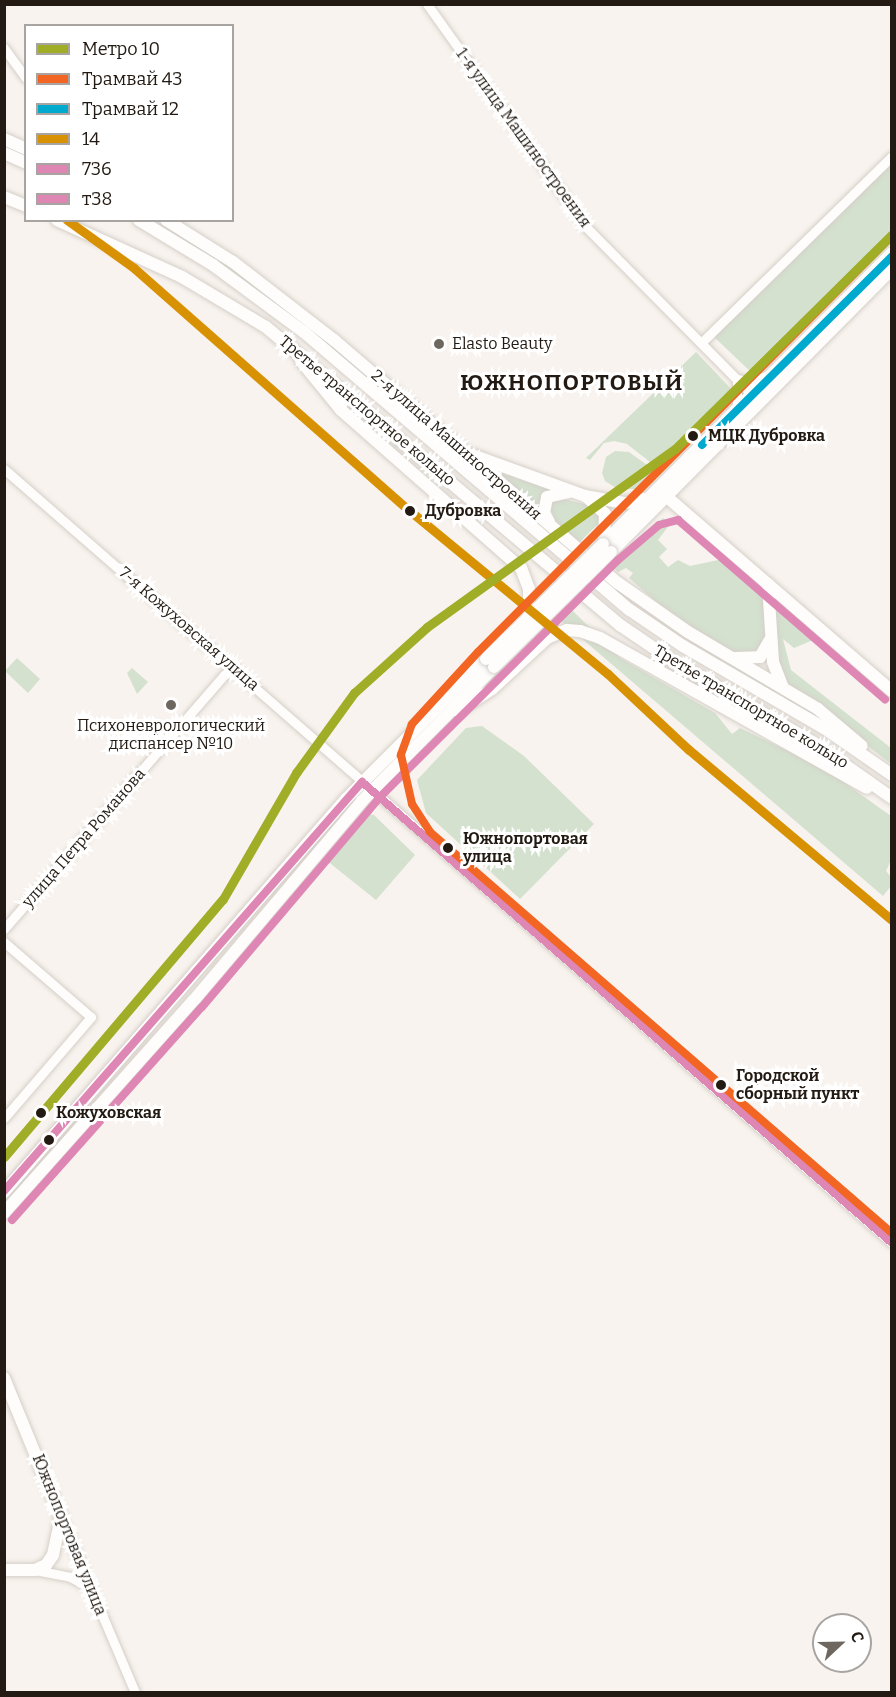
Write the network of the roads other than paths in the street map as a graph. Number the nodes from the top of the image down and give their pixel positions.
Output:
1 (428, 4) edge
2 (4, 48) edge
3 (24, 75) edge
4 (4, 139) edge
5 (24, 148) edge
6 (4, 153) edge
7 (891, 156) edge
8 (24, 162) edge
9 (4, 197) edge
10 (24, 205) edge
11 (61, 222) edge
12 (143, 222) edge
13 (163, 222) edge
14 (169, 222) edge
15 (891, 253) edge
16 (213, 265) junction
17 (891, 269) edge
18 (266, 327) junction
19 (700, 343) junction
20 (769, 375) junction
21 (736, 379) junction
22 (775, 389) junction
23 (751, 394) junction
24 (737, 408) junction
25 (748, 417) junction
26 (451, 442) junction
27 (4, 469) edge
28 (667, 478) junction
29 (580, 494) junction
30 (667, 497) junction
31 (647, 498) junction
32 (682, 510) junction
33 (638, 526) junction
34 (555, 530) junction
35 (607, 548) junction
36 (768, 584) junction
37 (529, 616) junction
38 (771, 633) junction
39 (729, 656) junction
40 (490, 663) junction
41 (236, 668) junction
42 (788, 690) junction
43 (891, 691) edge
44 (444, 719) junction
45 (422, 734) junction
46 (891, 774) edge
47 (367, 787) junction
48 (891, 798) edge
49 (891, 803) edge
50 (4, 929) edge
51 (4, 942) edge
52 (138, 1040) junction
53 (150, 1050) junction
54 (123, 1057) junction
55 (134, 1067) junction
56 (4, 1118) edge
57 (4, 1192) edge
58 (4, 1213) edge
59 (891, 1243) edge
60 (4, 1378) edge
61 (61, 1517) junction
62 (4, 1570) edge
63 (34, 1570) junction
64 (89, 1587) junction
65 (135, 1692) edge

1 - 19 street, 1-я улица Машиностроения
2 - 3 street
4 - 5 main road
6 - 8 main road
7 - 19 street
9 - 10 main road
11 - 18 main road, Третье транспортное кольцо
12 - 16 main road, Третье транспортное кольцо
13 - 16 main road
14 - 26 main road, 2-я улица Машиностроения
15 - 20 main road
16 - 46 main road, Третье транспортное кольцо
17 - 22 main road
18 - 37 main road
18 - 48 main road, Третье транспортное кольцо
19 - 21 street, 1-я улица Машиностроения
20 - 21 street
20 - 23 main road
21 - 23 street, 1-я улица Машиностроения
21 - 24 street
22 - 23 street
22 - 25 main road
23 - 24 main road
23 - 25 street
24 - 28 main road
25 - 30 main road
26 - 29 main road
26 - 34 main road, 2-я улица Машиностроения
27 - 41 street, 7-я Кожуховская улица
28 - 30 main road
28 - 31 main road
29 - 31 main road
29 - 34 main road
29 - 35 main road
30 - 31 main road
30 - 32 main road
30 - 33 main road
31 - 35 main road
32 - 33 main road
32 - 36 main road
33 - 35 main road
34 - 39 main road, 2-я улица Машиностроения
35 - 37 main road, bridge
35 - 40 main road, bridge
36 - 38 main road
36 - 43 main road
37 - 40 main road, bridge
38 - 39 main road
38 - 42 main road
39 - 42 main road, 2-я улица Машиностроения
40 - 44 main road
40 - 45 main road
41 - 47 street, 7-я Кожуховская улица
41 - 50 street, улица Петра Романова
42 - 46 main road, 2-я улица Машиностроения
44 - 45 main road
44 - 49 main road
45 - 47 main road
47 - 52 main road
47 - 53 main road
47 - 59 street, 7-я Кожуховская улица
51 - 56 street
52 - 53 street
52 - 54 main road
53 - 55 main road
54 - 55 street
54 - 57 main road
55 - 58 main road
60 - 61 main road, Южнопортовая улица
61 - 63 main road
61 - 64 street, Южнопортовая улица
62 - 63 main road
63 - 64 street
64 - 65 street, Южнопортовая улица

